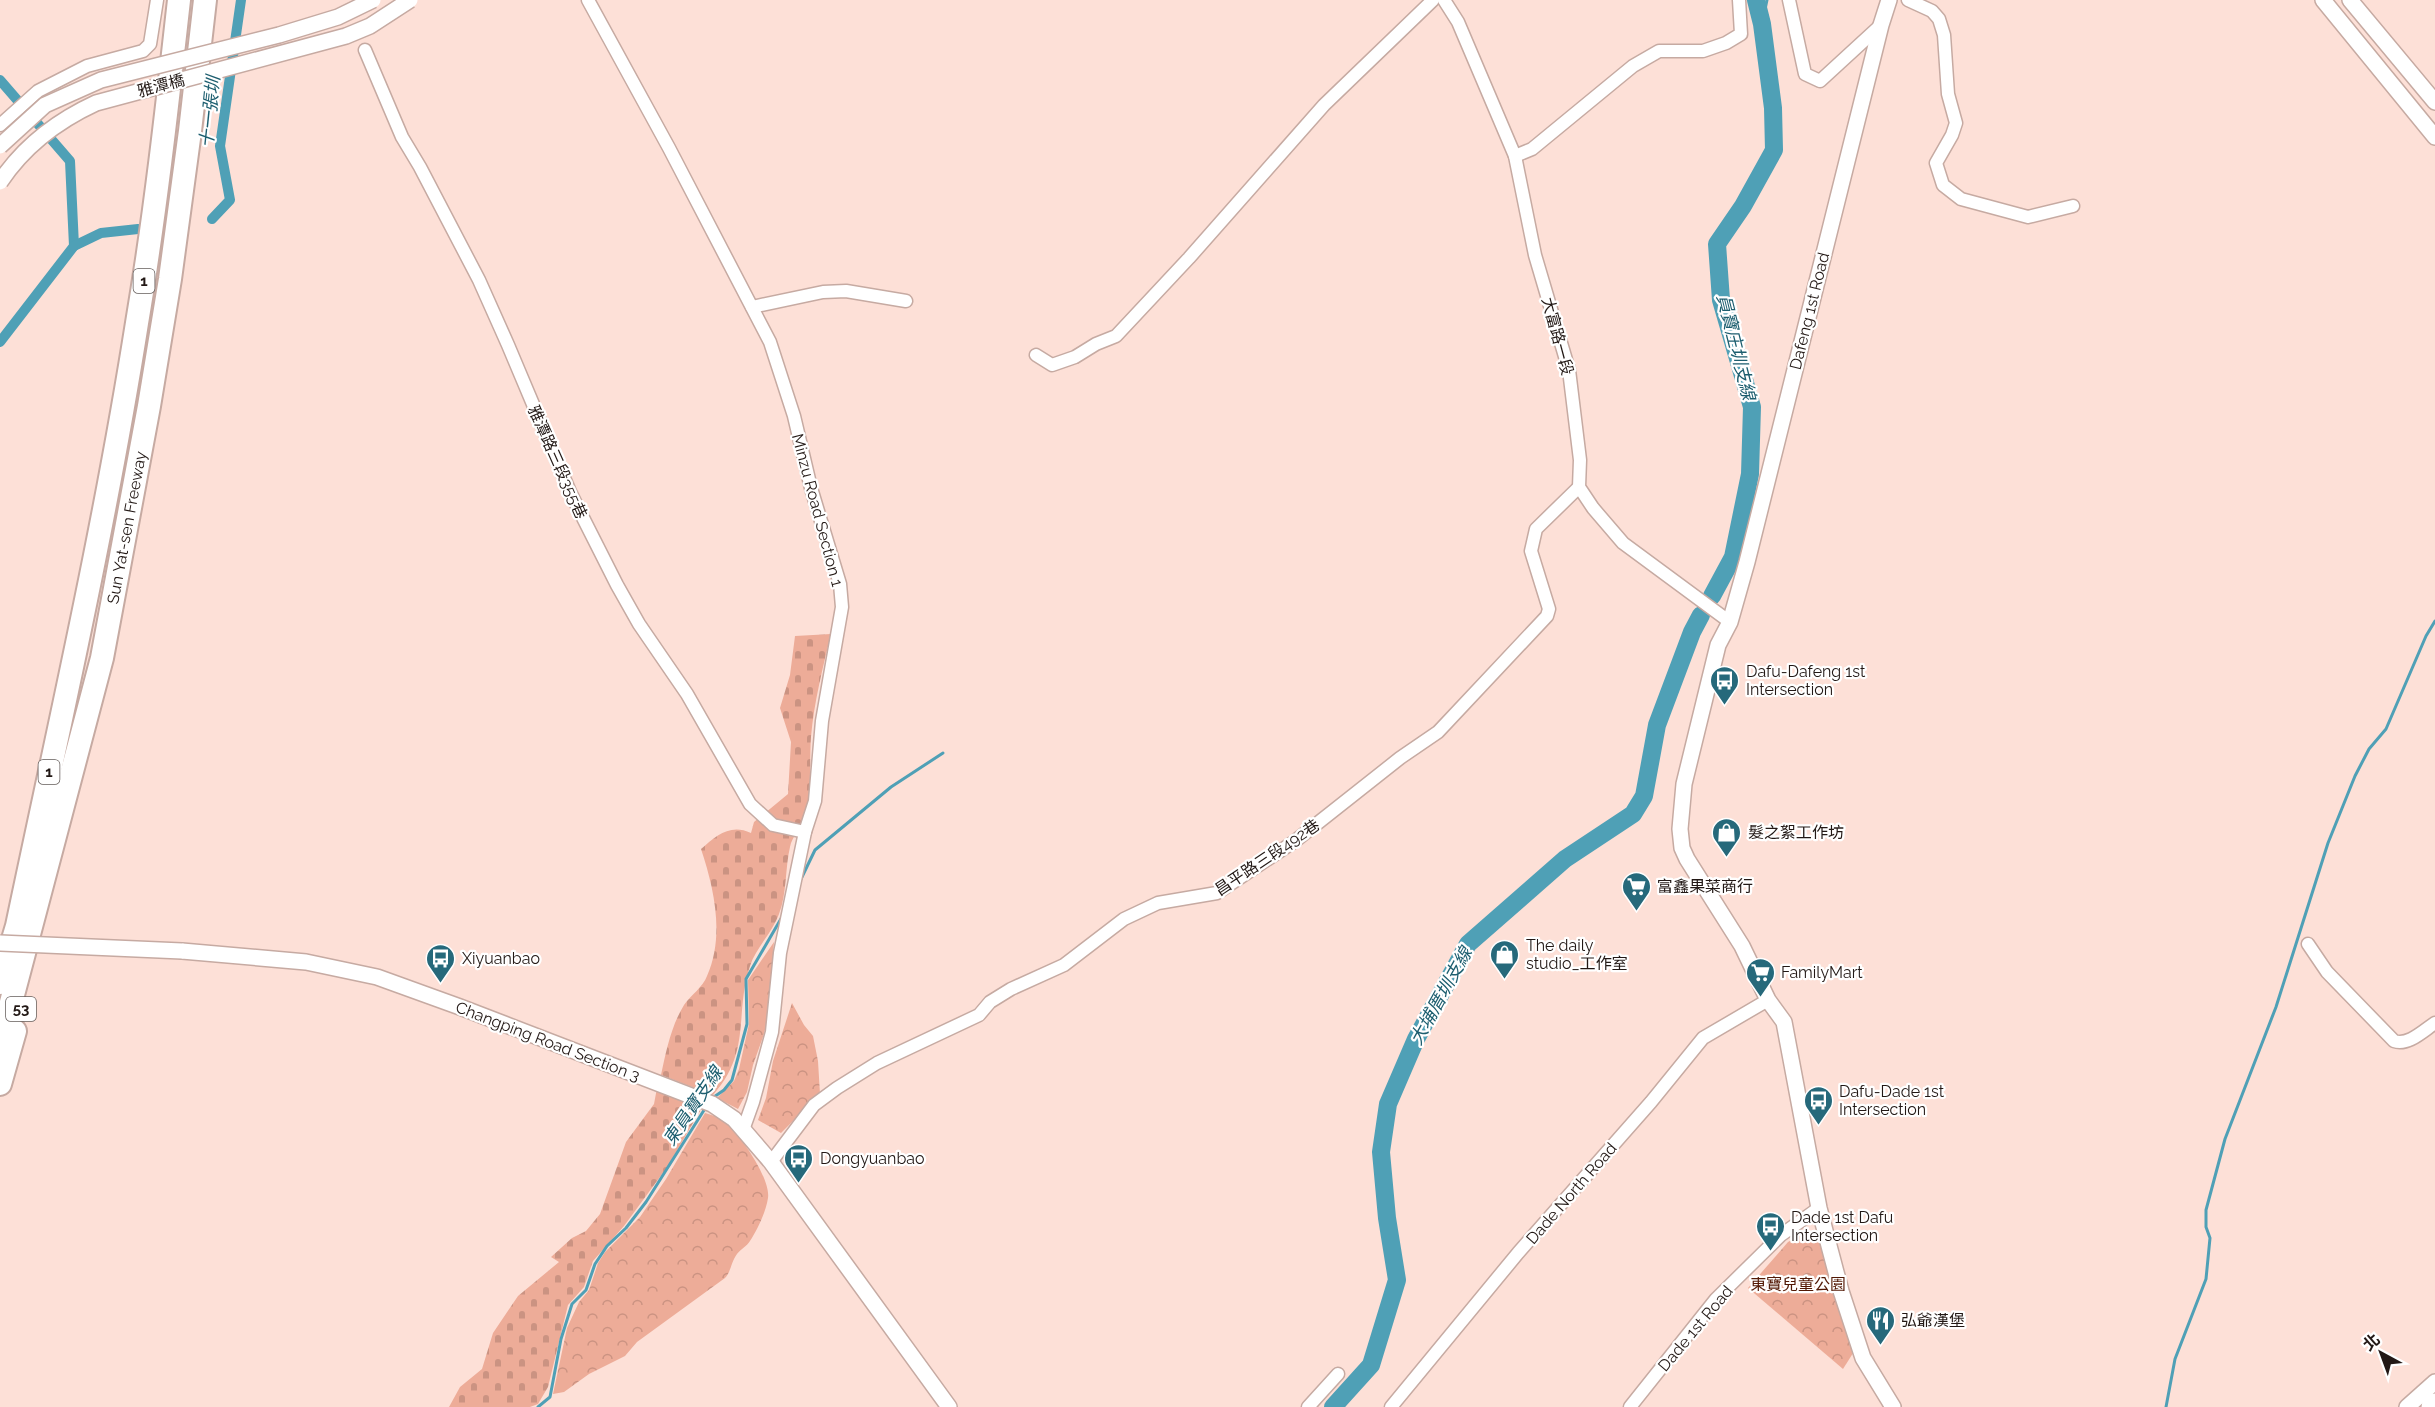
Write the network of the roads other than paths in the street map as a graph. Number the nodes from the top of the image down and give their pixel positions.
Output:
1 (158, 0) edge
2 (179, 0) edge
3 (205, 0) edge
4 (373, 0) edge
5 (410, 0) edge
6 (588, 0) edge
7 (1433, 0) edge
8 (1444, 0) edge
9 (1739, 0) edge
10 (1789, 0) edge
11 (1889, 0) edge
12 (1908, 0) edge
13 (2323, 0) edge
14 (2350, 0) edge
15 (1881, 25) junction
16 (365, 50) dead end
17 (2435, 102) edge
18 (0, 125) edge
19 (2435, 136) edge
20 (0, 146) edge
21 (1515, 156) junction
22 (0, 182) edge
23 (2073, 206) dead end
24 (906, 301) dead end
25 (752, 307) junction
26 (1036, 355) dead end
27 (1579, 486) junction
28 (1730, 622) junction
29 (805, 832) junction
30 (24, 929) junction
31 (0, 943) edge
32 (2308, 944) dead end
33 (0, 963) edge
34 (0, 983) edge
35 (1768, 1000) junction
36 (2435, 1023) edge
37 (0, 1044) edge
38 (0, 1084) edge
39 (743, 1130) junction
40 (771, 1162) junction
41 (1819, 1208) junction
42 (1338, 1374) dead end
43 (2435, 1382) edge
44 (1893, 1406) edge
45 (949, 1407) edge
46 (1308, 1407) edge
47 (1391, 1407) edge
48 (1630, 1407) edge
49 (2407, 1407) edge

1 - 18 street
2 - 30 highway, Sun Yat-sen Freeway / 1
3 - 30 highway, Sun Yat-sen Freeway / 1
4 - 20 street, 雅潭橋, bridge
5 - 22 street, 雅潭橋, bridge
6 - 25 street, Minzu Road Section 1
7 - 26 street
8 - 21 street, 大富路一段
9 - 21 street
10 - 15 street
11 - 15 street, Dafeng 1st Road
12 - 23 street
13 - 19 street
14 - 17 street
15 - 28 street, Dafeng 1st Road
16 - 29 street, 雅潭路三段355巷
21 - 27 street, 大富路一段
24 - 25 street
25 - 29 street, Minzu Road Section 1
27 - 28 street
27 - 40 street, 昌平路三段492巷
28 - 35 street, Dafeng 1st Road
29 - 39 street, Minzu Road Section 1
30 - 33 highway
30 - 34 highway, Sun Yat-sen Freeway / 1
30 - 37 highway, Sun Yat-sen Freeway / 1
30 - 38 highway, 53
31 - 39 street, Changping Road Section 3, bridge
32 - 36 street
35 - 41 street, Dafeng 1st Road
35 - 47 street, Dade North Road
39 - 40 street, Changping Road Section 3
40 - 45 street, Changping Road Section 3
41 - 44 street, Dafeng 1st Road
41 - 48 street, Dade 1st Road
42 - 46 street
43 - 49 street

